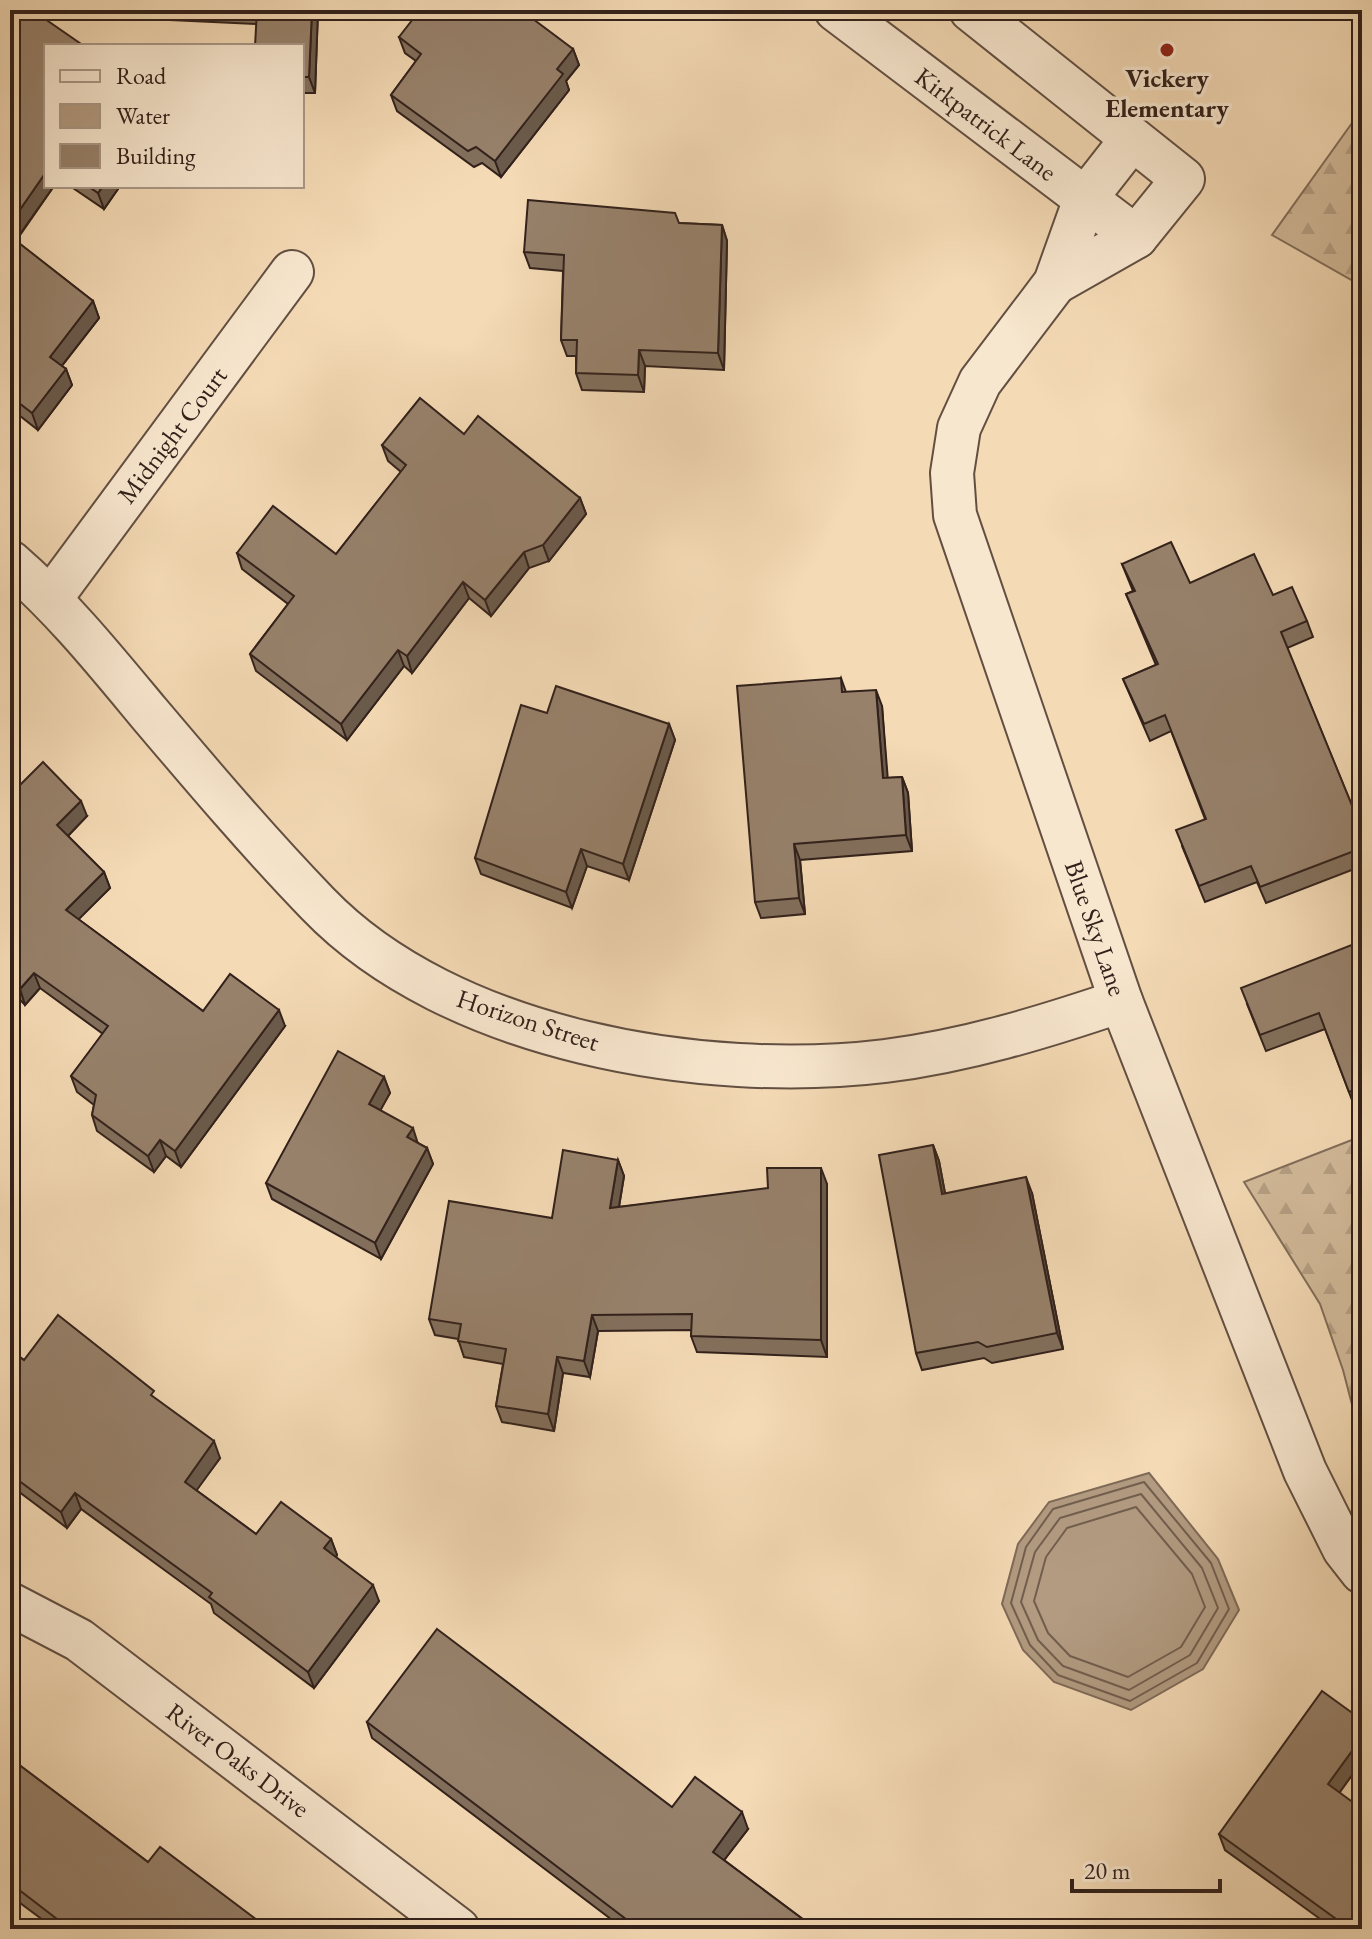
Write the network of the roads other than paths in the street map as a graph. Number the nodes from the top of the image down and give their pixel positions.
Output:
1 (836, 10) edge
2 (971, 10) edge
3 (1132, 139) junction
4 (1085, 199) junction
5 (1136, 237) junction
6 (292, 272) dead end
7 (1055, 283) junction
8 (10, 562) edge
9 (51, 598) junction
10 (1121, 1001) junction
11 (1362, 1572) edge
12 (10, 1604) edge
13 (458, 1929) edge

1 - 4 street, Kirkpatrick Lane
2 - 3 street
3 - 4 street, Blue Sky Lane
3 - 5 street
4 - 5 street, Kirkpatrick Lane
4 - 7 street, Blue Sky Lane
5 - 7 street, Blue Sky Lane
6 - 9 street, Midnight Court
7 - 10 street, Blue Sky Lane
8 - 9 street, Horizon Street
9 - 10 street, Horizon Street
10 - 11 street, Blue Sky Lane
12 - 13 street, River Oaks Drive

